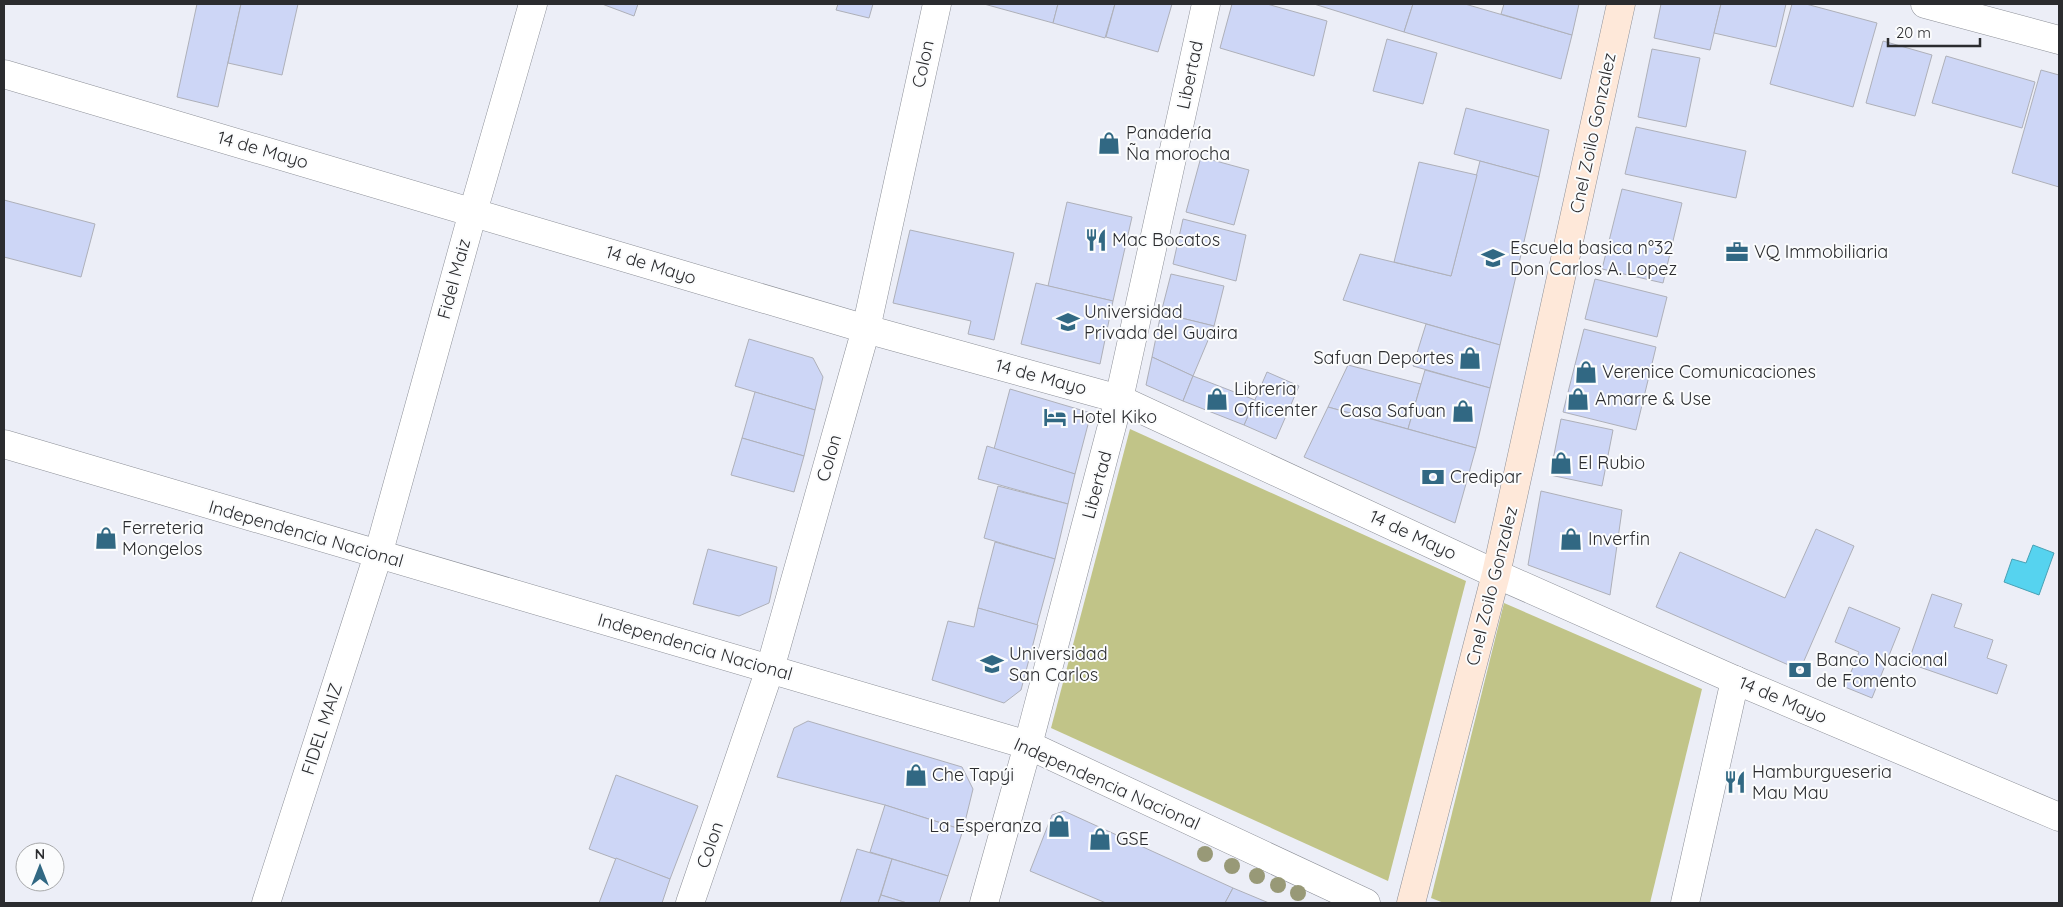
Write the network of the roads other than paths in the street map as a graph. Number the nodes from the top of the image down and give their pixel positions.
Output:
1 (533, 4) edge
2 (936, 4) edge
3 (1206, 4) edge
4 (1621, 4) edge
5 (1925, 4) edge
6 (2059, 40) edge
7 (4, 74) edge
8 (473, 212) junction
9 (866, 329) junction
10 (1119, 399) junction
11 (4, 444) edge
12 (378, 555) junction
13 (1496, 574) junction
14 (770, 669) junction
15 (1735, 680) junction
16 (1028, 745) junction
17 (2059, 817) edge
18 (266, 903) edge
19 (690, 903) edge
20 (984, 903) edge
21 (1366, 903) edge
22 (1411, 903) edge
23 (1685, 903) edge

1 - 8 street, Fidel Maiz
2 - 9 street, Colon
3 - 10 street, Libertad
4 - 13 main road, Cnel Zoilo Gonzalez
5 - 6 street
7 - 8 street, 14 de Mayo
8 - 9 street, 14 de Mayo
8 - 12 street, Fidel Maiz
9 - 10 street, 14 de Mayo
9 - 14 street, Colon
10 - 13 street, 14 de Mayo
10 - 16 street, Libertad
11 - 12 street, Independencia Nacional
12 - 14 street, Independencia Nacional
12 - 18 street, FIDEL MAIZ
13 - 15 street, 14 de Mayo
13 - 22 main road, Cnel Zoilo Gonzalez
14 - 16 street, Independencia Nacional
14 - 19 street, Colon
15 - 17 street, 14 de Mayo
15 - 23 street
16 - 20 street, Libertad
16 - 21 street, Independencia Nacional

